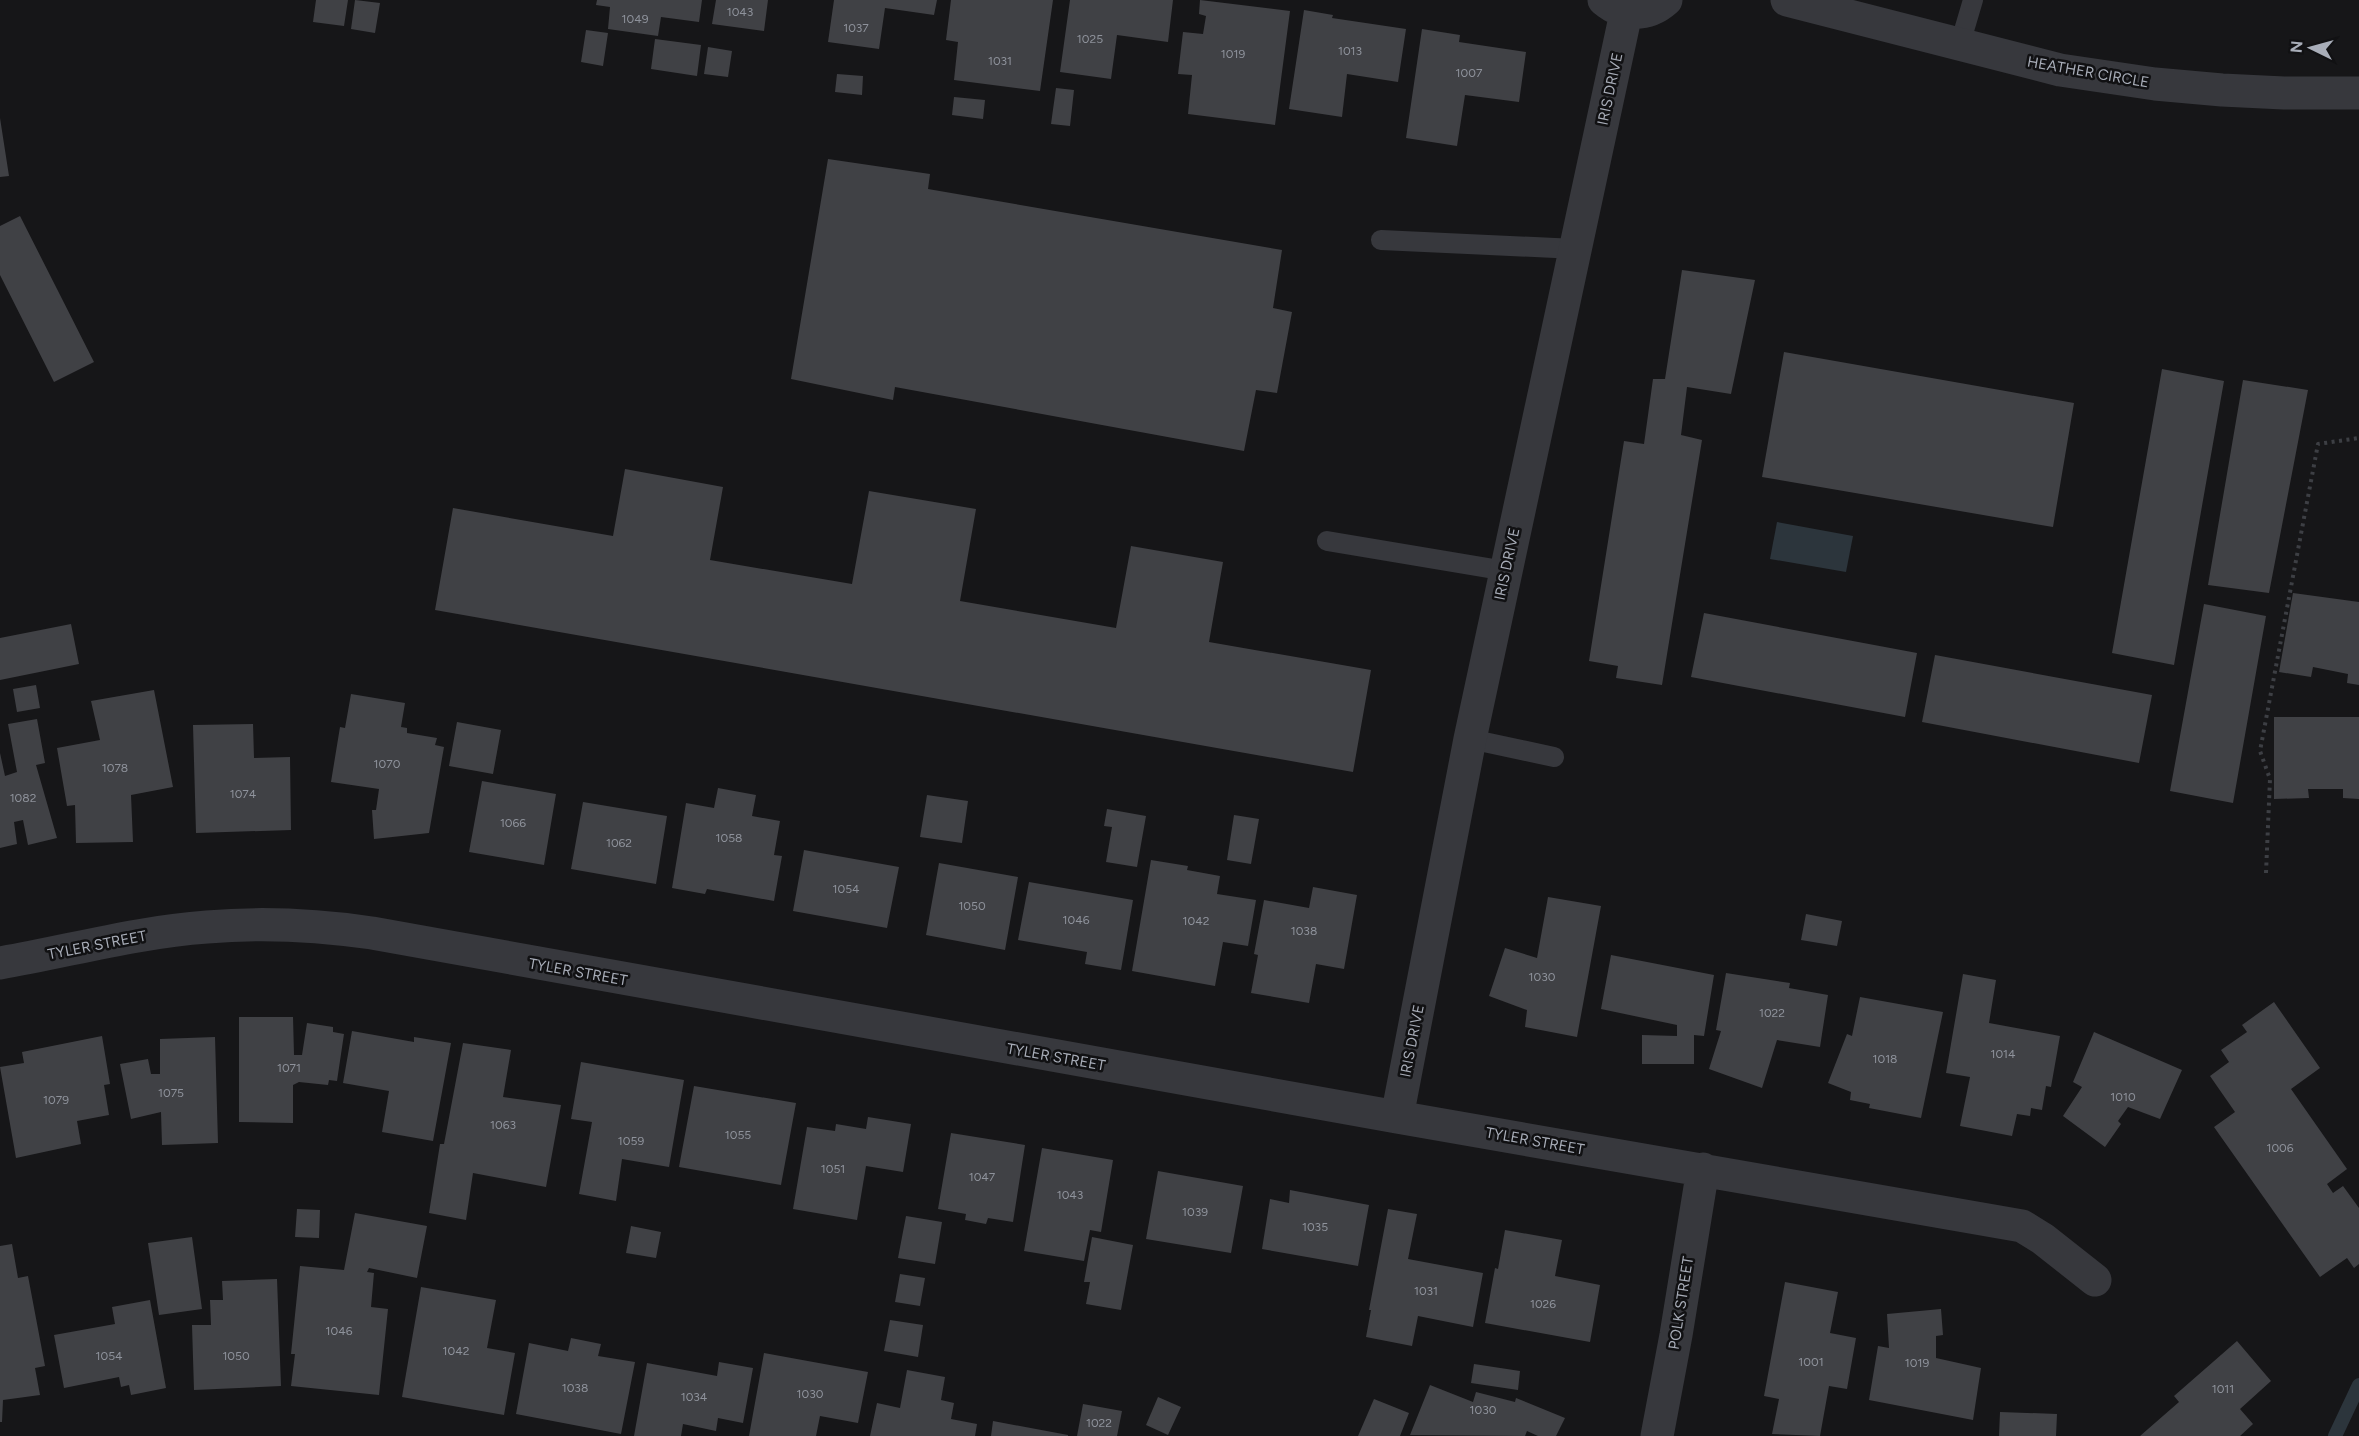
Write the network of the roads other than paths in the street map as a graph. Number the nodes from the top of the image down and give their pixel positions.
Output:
1 (1666, 0) edge
2 (1787, 0) edge
3 (1973, 0) edge
4 (1615, 6) edge
5 (1959, 44) junction
6 (2359, 93) edge
7 (1381, 240) dead end
8 (1576, 249) junction
9 (1327, 541) dead end
10 (1506, 571) junction
11 (1470, 739) junction
12 (1554, 757) dead end
13 (0, 963) edge
14 (1397, 1118) junction
15 (1703, 1169) junction
16 (2095, 1280) dead end
17 (1657, 1436) edge

1 - 4 street
2 - 5 street, HEATHER CIRCLE
3 - 5 lane
4 - 8 street, IRIS DRIVE
5 - 6 street, HEATHER CIRCLE
7 - 8 lane
8 - 10 street, IRIS DRIVE
9 - 10 lane
10 - 11 street, IRIS DRIVE
11 - 12 lane
11 - 14 street, IRIS DRIVE
13 - 14 street, TYLER STREET
14 - 15 street, TYLER STREET
15 - 16 street, TYLER STREET
15 - 17 street, POLK STREET

